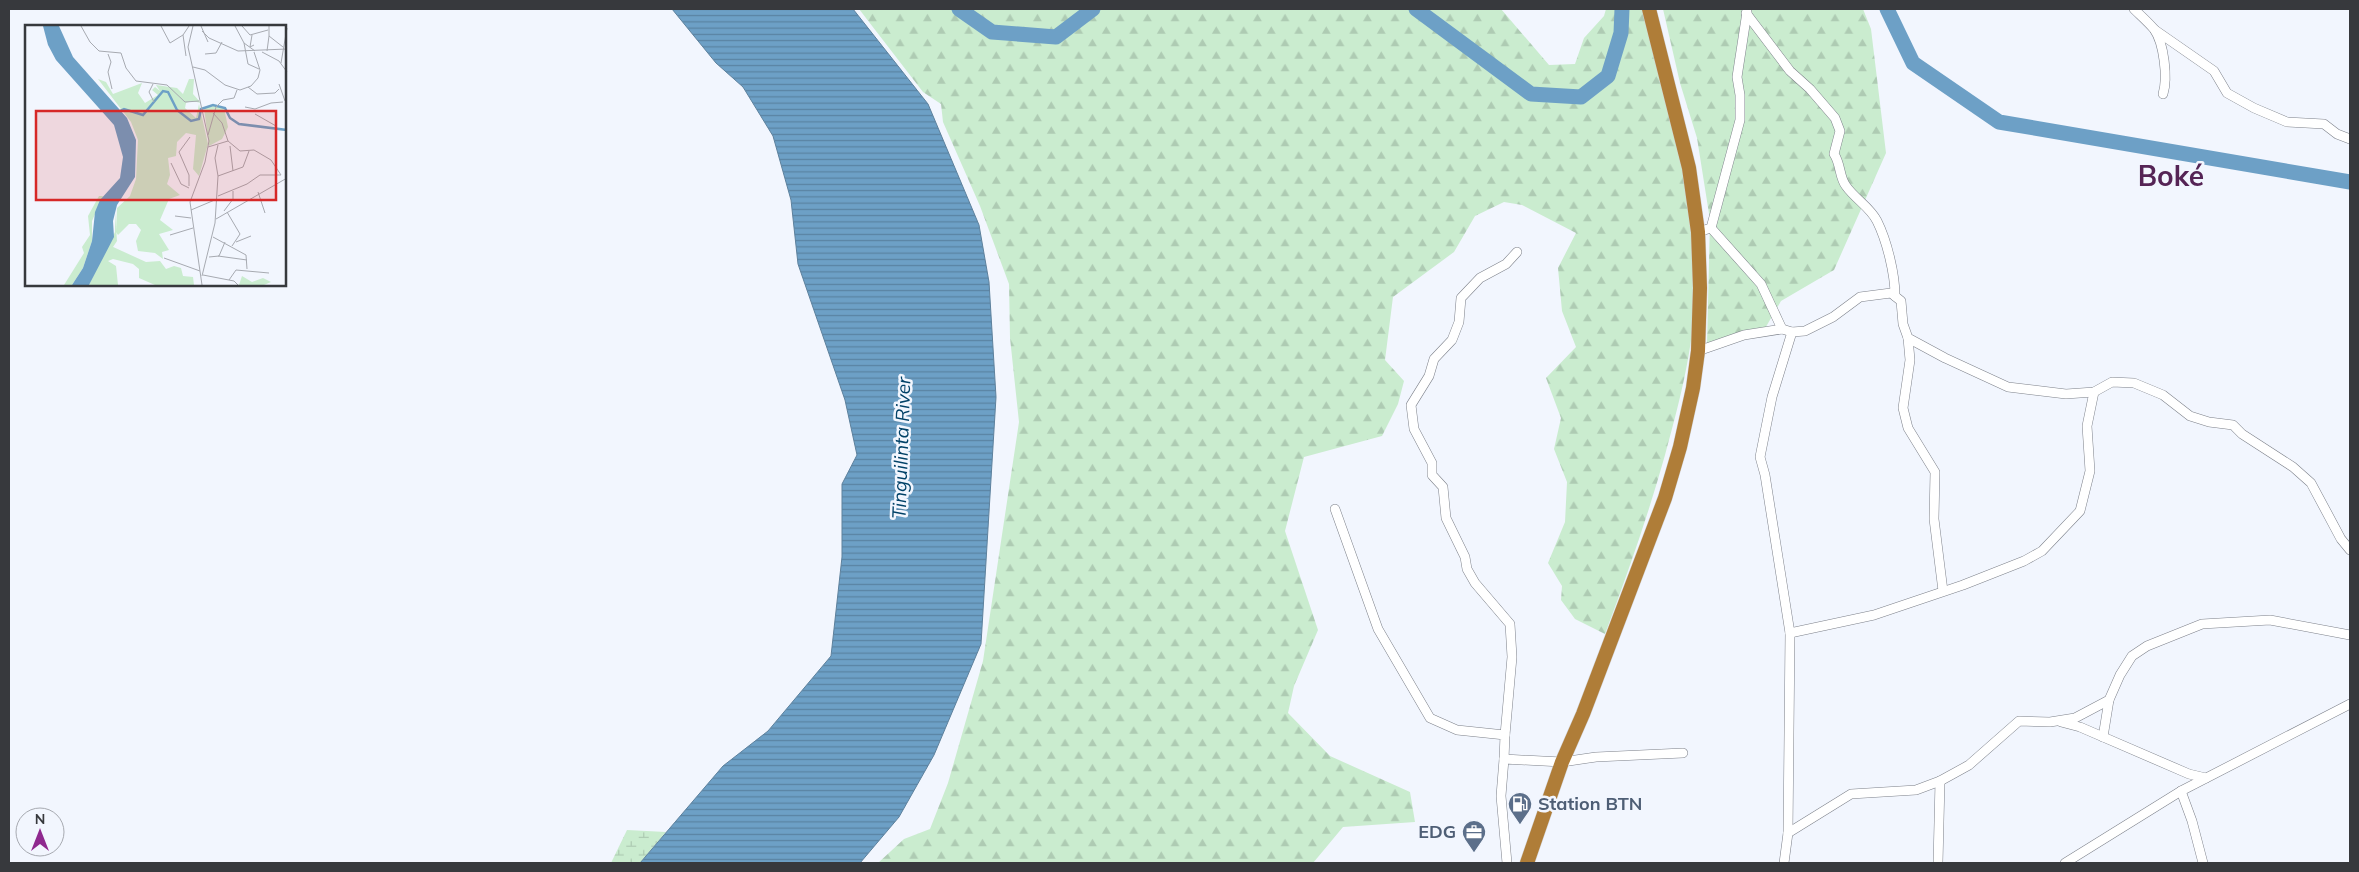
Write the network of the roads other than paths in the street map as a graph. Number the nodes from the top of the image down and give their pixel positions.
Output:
1 (1649, 9) edge
2 (2134, 9) edge
3 (1747, 11) edge
4 (2155, 30) junction
5 (2163, 94) dead end
6 (2350, 139) edge
7 (1711, 228) junction
8 (1698, 232) junction
9 (1517, 252) dead end
10 (1895, 296) junction
11 (1782, 329) junction
12 (1792, 332) junction
13 (1908, 338) junction
14 (1698, 351) junction
15 (2094, 392) junction
16 (1335, 509) dead end
17 (2350, 550) edge
18 (1943, 591) junction
19 (1790, 633) junction
20 (2350, 635) edge
21 (2109, 700) junction
22 (2350, 704) edge
23 (2058, 721) junction
24 (1505, 735) junction
25 (2103, 737) junction
26 (1683, 753) dead end
27 (1504, 759) junction
28 (1562, 762) junction
29 (2206, 778) junction
30 (1940, 781) junction
31 (2181, 791) junction
32 (1788, 833) junction
33 (1507, 863) edge
34 (1527, 863) edge
35 (1784, 863) edge
36 (1938, 863) edge
37 (2065, 863) edge
38 (2203, 863) edge

1 - 8 highway
2 - 4 street
3 - 7 street
3 - 10 street
4 - 5 street
4 - 6 street
7 - 8 street
7 - 11 street
8 - 14 highway
9 - 24 street
10 - 12 street
10 - 13 street
11 - 12 street
11 - 14 street
12 - 19 street
13 - 15 street
13 - 18 street
14 - 28 highway
15 - 17 street
15 - 18 street
16 - 24 street
18 - 19 street
19 - 32 street
20 - 21 street
21 - 23 street
21 - 25 street
22 - 29 street
23 - 25 street
23 - 30 street
24 - 27 street
25 - 29 street
26 - 28 street
27 - 28 street
27 - 33 street
28 - 34 highway
29 - 31 street
30 - 32 street
30 - 36 street
31 - 37 street
31 - 38 street
32 - 35 street

